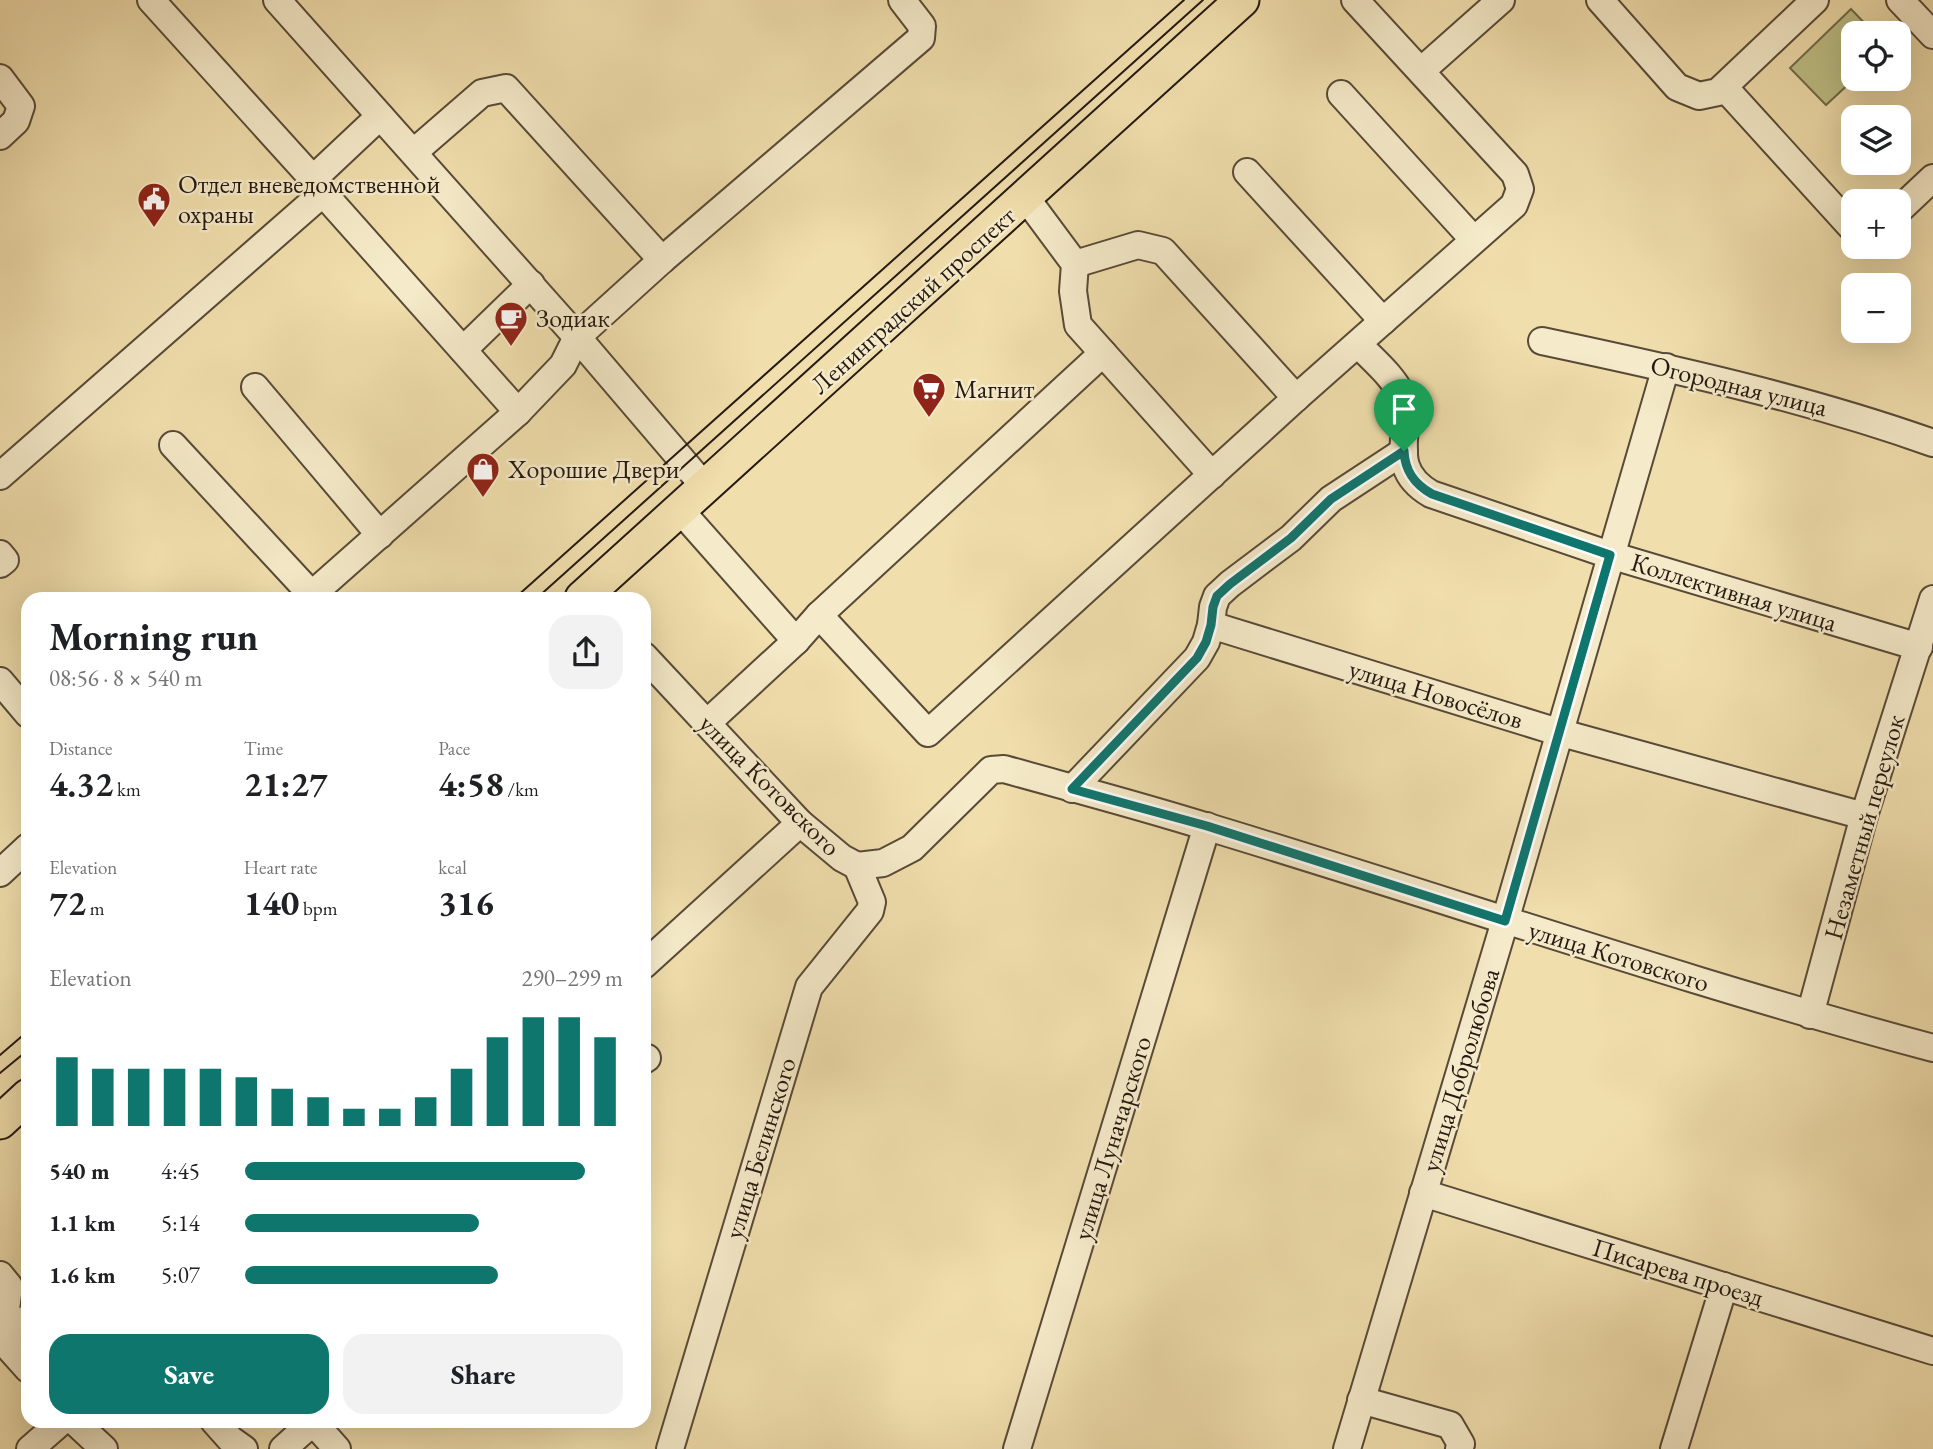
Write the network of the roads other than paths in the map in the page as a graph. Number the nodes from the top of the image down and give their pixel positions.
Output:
1 (150, 0) edge
2 (277, 0) edge
3 (902, 0) edge
4 (1355, 0) edge
5 (1501, 0) edge
6 (1600, 0) edge
7 (1815, 0) edge
8 (1900, 0) edge
9 (1240, 1) edge
10 (1933, 35) edge
11 (1421, 71) junction
12 (0, 78) edge
13 (1724, 87) junction
14 (1341, 94) dead end
15 (380, 116) junction
16 (0, 136) edge
17 (414, 152) junction
18 (1247, 172) dead end
19 (1933, 178) edge
20 (318, 186) junction
21 (1026, 198) junction
22 (1911, 198) edge
23 (1841, 216) edge
24 (1474, 240) junction
25 (662, 260) junction
26 (1075, 264) junction
27 (531, 285) junction
28 (1383, 321) junction
29 (578, 337) junction
30 (1542, 341) dead end
31 (1358, 344) junction
32 (463, 350) junction
33 (1102, 353) junction
34 (1666, 367) junction
35 (255, 387) dead end
36 (1296, 398) junction
37 (518, 412) junction
38 (1933, 443) edge
39 (173, 445) dead end
40 (1404, 451) junction
41 (1212, 475) junction
42 (0, 476) edge
43 (705, 487) junction
44 (680, 510) junction
45 (380, 534) junction
46 (0, 554) edge
47 (1610, 555) junction
48 (0, 564) edge
49 (305, 592) edge
50 (316, 592) edge
51 (591, 592) edge
52 (1933, 599) edge
53 (819, 615) junction
54 (1211, 625) junction
55 (796, 641) junction
56 (1919, 648) junction
57 (651, 663) edge
58 (0, 681) edge
59 (21, 706) edge
60 (707, 723) junction
61 (1558, 732) junction
62 (1072, 789) junction
63 (1864, 816) junction
64 (800, 822) junction
65 (1207, 826) junction
66 (21, 854) edge
67 (857, 866) junction
68 (0, 873) edge
69 (1505, 921) junction
70 (651, 959) edge
71 (1810, 1015) junction
72 (1933, 1048) edge
73 (21, 1102) edge
74 (0, 1122) edge
75 (1423, 1193) junction
76 (0, 1275) edge
77 (1724, 1286) junction
78 (21, 1324) edge
79 (2, 1340) junction
80 (1933, 1351) edge
81 (21, 1361) edge
82 (1361, 1400) junction
83 (54, 1428) edge
84 (82, 1428) edge
85 (221, 1428) edge
86 (285, 1428) edge
87 (306, 1428) edge
88 (320, 1428) edge
89 (30, 1449) edge
90 (104, 1449) edge
91 (244, 1449) edge
92 (283, 1449) edge
93 (337, 1449) edge
94 (670, 1449) edge
95 (1017, 1449) edge
96 (1347, 1449) edge
97 (1459, 1449) edge
98 (1674, 1449) edge

1 - 20 street
2 - 15 street
3 - 25 street
4 - 11 street
5 - 11 street
6 - 13 street
7 - 13 street
8 - 10 street
9 - 21 main road, Ленинградский проспект
11 - 24 street
12 - 16 street
13 - 23 street
14 - 24 street
15 - 17 street
15 - 20 street
17 - 25 street
17 - 27 street
18 - 28 street
19 - 22 street
20 - 32 street
20 - 42 street
21 - 26 street
21 - 43 main road, Ленинградский проспект
24 - 28 street
25 - 29 street
26 - 33 street
26 - 36 street
27 - 29 street
27 - 32 street
28 - 31 street
29 - 37 street
29 - 43 street
30 - 34 street, Огородная улица
31 - 36 street
31 - 40 street
32 - 37 street
33 - 41 street
33 - 53 street
34 - 38 street, Огородная улица
34 - 47 street, улица Добролюбова
35 - 45 street
36 - 41 street
37 - 45 street
39 - 49 street
40 - 47 street, Коллективная улица
40 - 54 street
41 - 53 street
43 - 44 main road, Ленинградский проспект
44 - 51 main road, Ленинградский проспект
44 - 55 street
45 - 50 street
46 - 48 street
47 - 56 street, Коллективная улица
47 - 61 street, улица Добролюбова
52 - 56 street, Незаметный переулок
53 - 55 street
54 - 61 street, улица Новосёлов
54 - 62 street
55 - 60 street
56 - 63 street, Незаметный переулок
57 - 60 street, улица Котовского
58 - 59 street
60 - 64 street, улица Котовского
61 - 63 street, улица Новосёлов
61 - 69 street, улица Добролюбова
62 - 65 street, улица Котовского
62 - 67 street, улица Котовского
63 - 71 street, Незаметный переулок
64 - 67 street, улица Котовского
64 - 70 street
65 - 69 street, улица Котовского
65 - 95 street, улица Луначарского
66 - 68 street
67 - 94 street, улица Белинского
69 - 71 street, улица Котовского
69 - 75 street, улица Добролюбова
71 - 72 street, улица Котовского
73 - 74 main road
75 - 77 street, Писарева проезд
75 - 82 street, улица Добролюбова
76 - 79 street
77 - 80 street, Писарева проезд
77 - 98 street
78 - 79 street
79 - 81 street
82 - 96 street, улица Добролюбова
82 - 97 street
83 - 89 street
84 - 90 street
85 - 91 street
86 - 92 street
87 - 92 street
88 - 93 street

